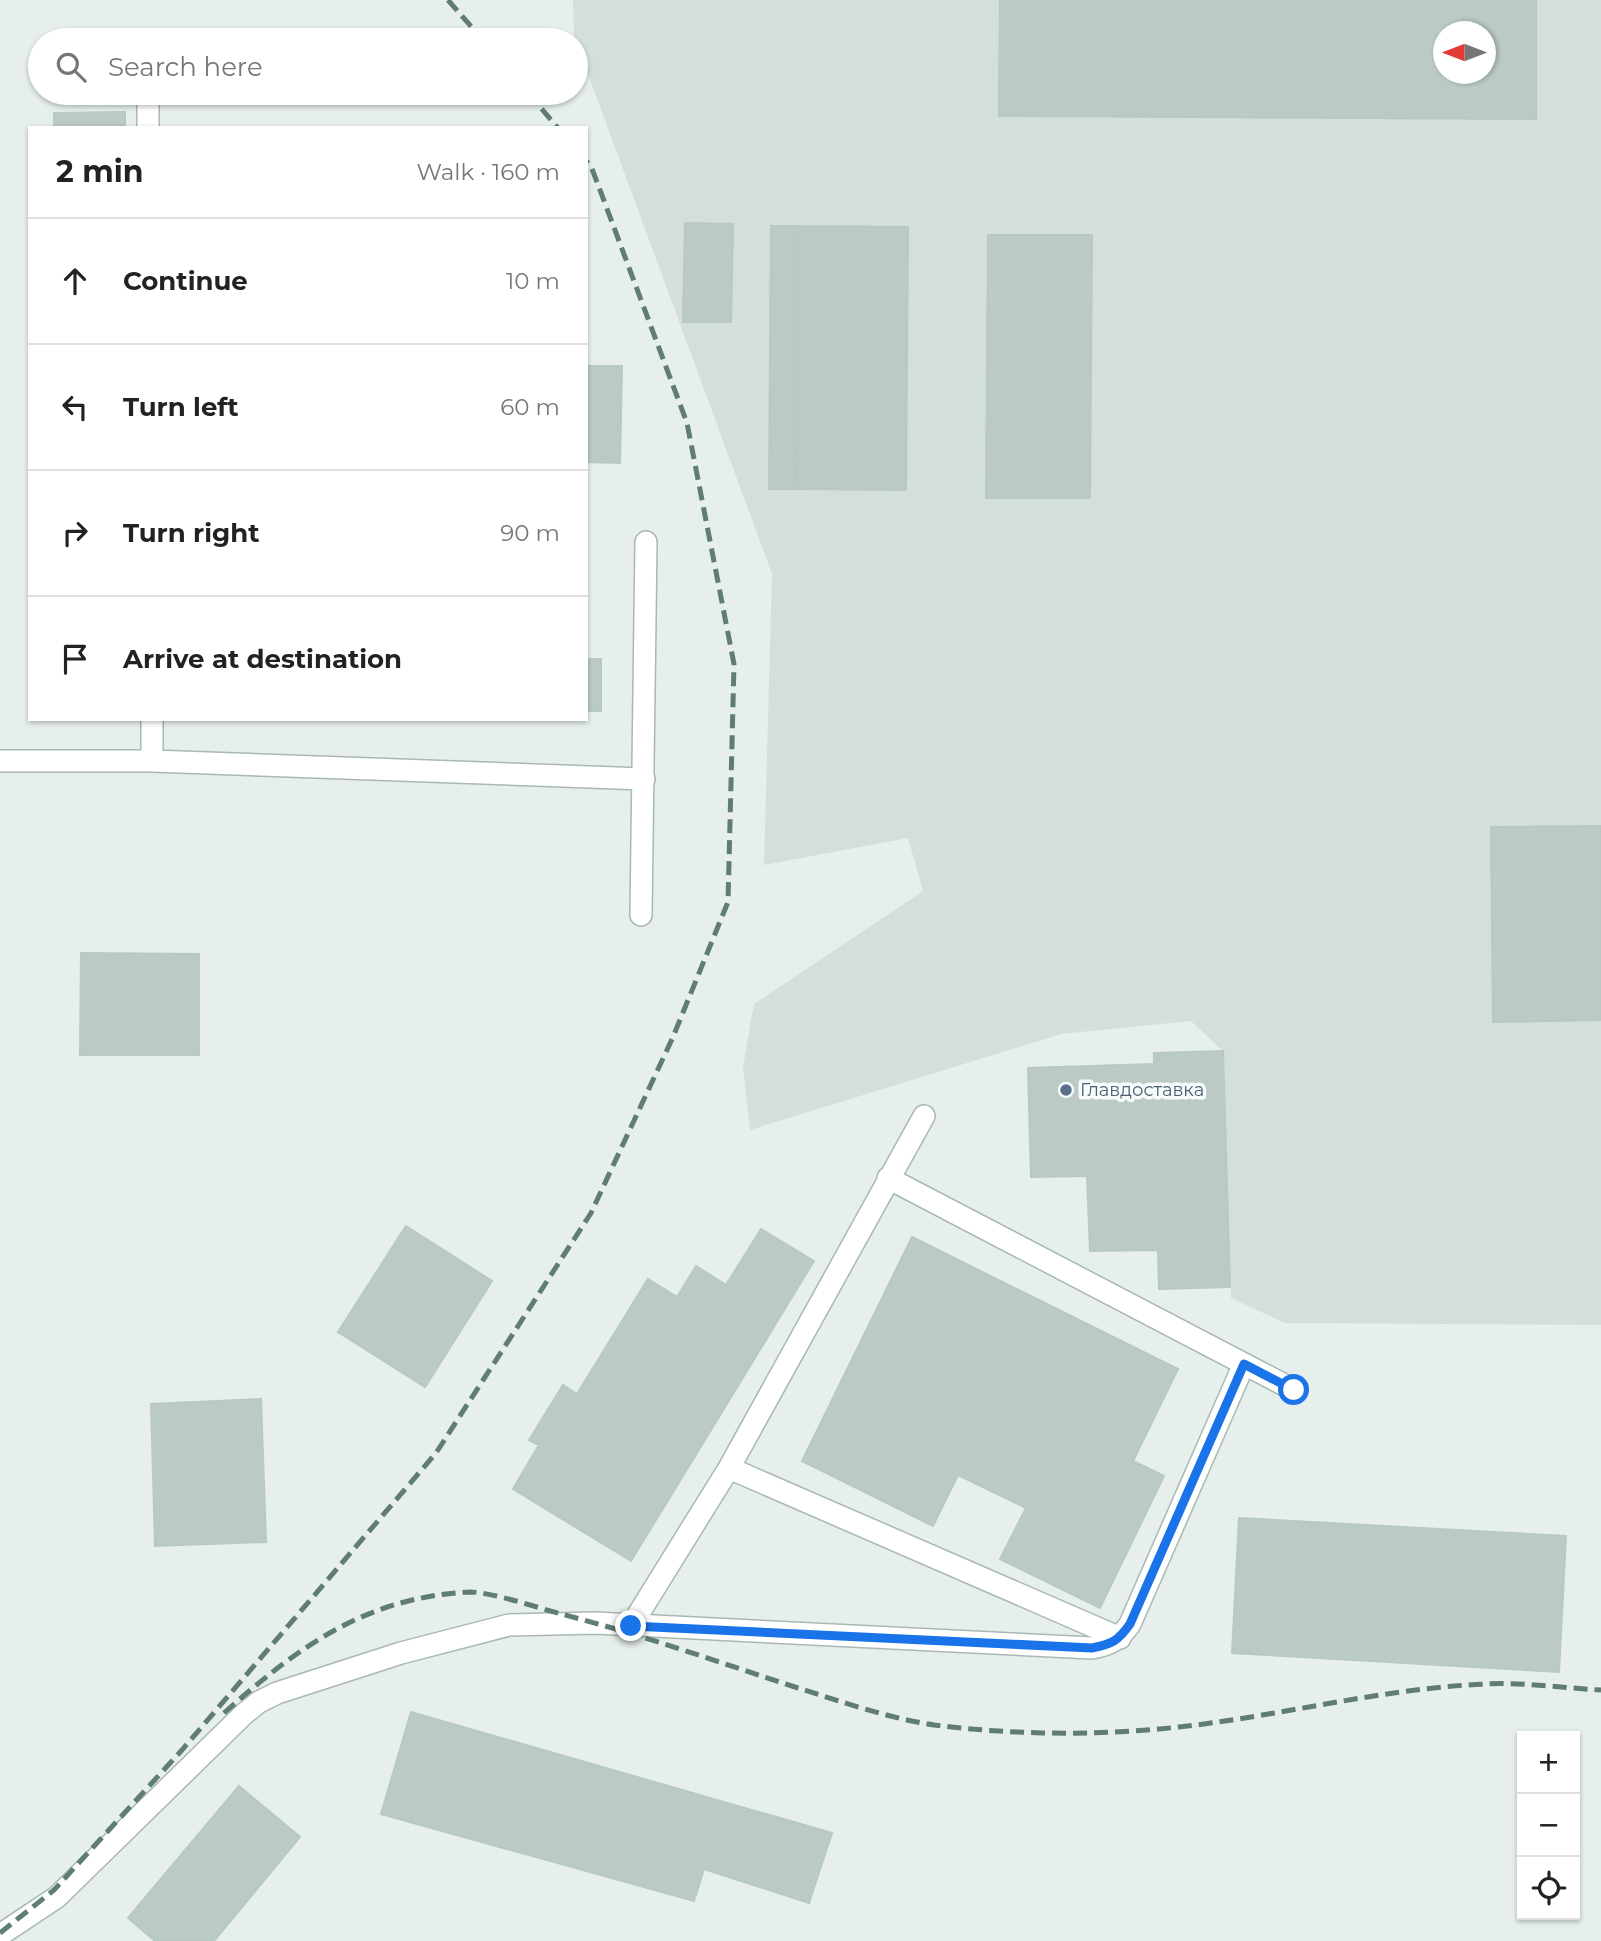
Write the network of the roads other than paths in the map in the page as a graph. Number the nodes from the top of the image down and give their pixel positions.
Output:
1 (148, 105) edge
2 (148, 126) edge
3 (646, 542) dead end
4 (152, 721) edge
5 (0, 761) edge
6 (152, 761) junction
7 (644, 779) junction
8 (641, 915) dead end
9 (923, 1116) dead end
10 (888, 1178) junction
11 (1244, 1364) junction
12 (1294, 1390) dead end
13 (729, 1468) junction
14 (631, 1626) junction
15 (1120, 1638) junction
16 (0, 1935) edge

1 - 2 street
3 - 7 street
4 - 6 street
5 - 6 street
6 - 7 street
7 - 8 street
9 - 10 street
10 - 11 street
10 - 13 street
11 - 12 street
11 - 15 street
13 - 14 street
13 - 15 street
14 - 15 street
14 - 16 street

